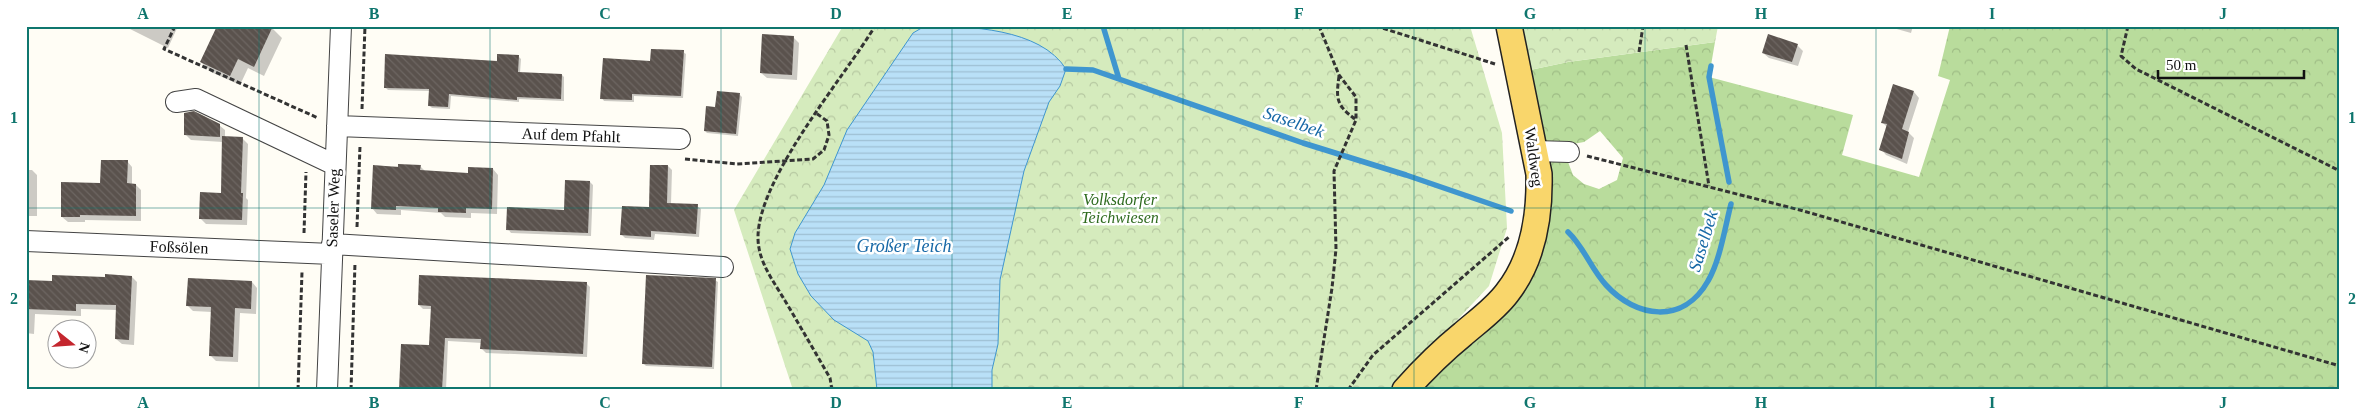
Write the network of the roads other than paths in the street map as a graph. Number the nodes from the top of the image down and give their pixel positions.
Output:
1 (340, 26) edge
2 (1509, 26) edge
3 (176, 102) dead end
4 (336, 126) junction
5 (680, 139) road end
6 (1536, 151) junction
7 (1568, 152) road end
8 (335, 165) junction
9 (26, 241) edge
10 (332, 249) junction
11 (723, 267) dead end
12 (327, 390) edge
13 (1405, 390) edge

1 - 4 street, Saseler Weg
2 - 6 main road, Waldweg
3 - 8 street
4 - 5 street, Auf dem Pfahlt
4 - 8 street, Saseler Weg
6 - 7 street
6 - 13 main road, Waldweg
8 - 10 street, Saseler Weg
9 - 10 street, Foßsölen
10 - 11 street, Foßsölen
10 - 12 street, Saseler Weg

